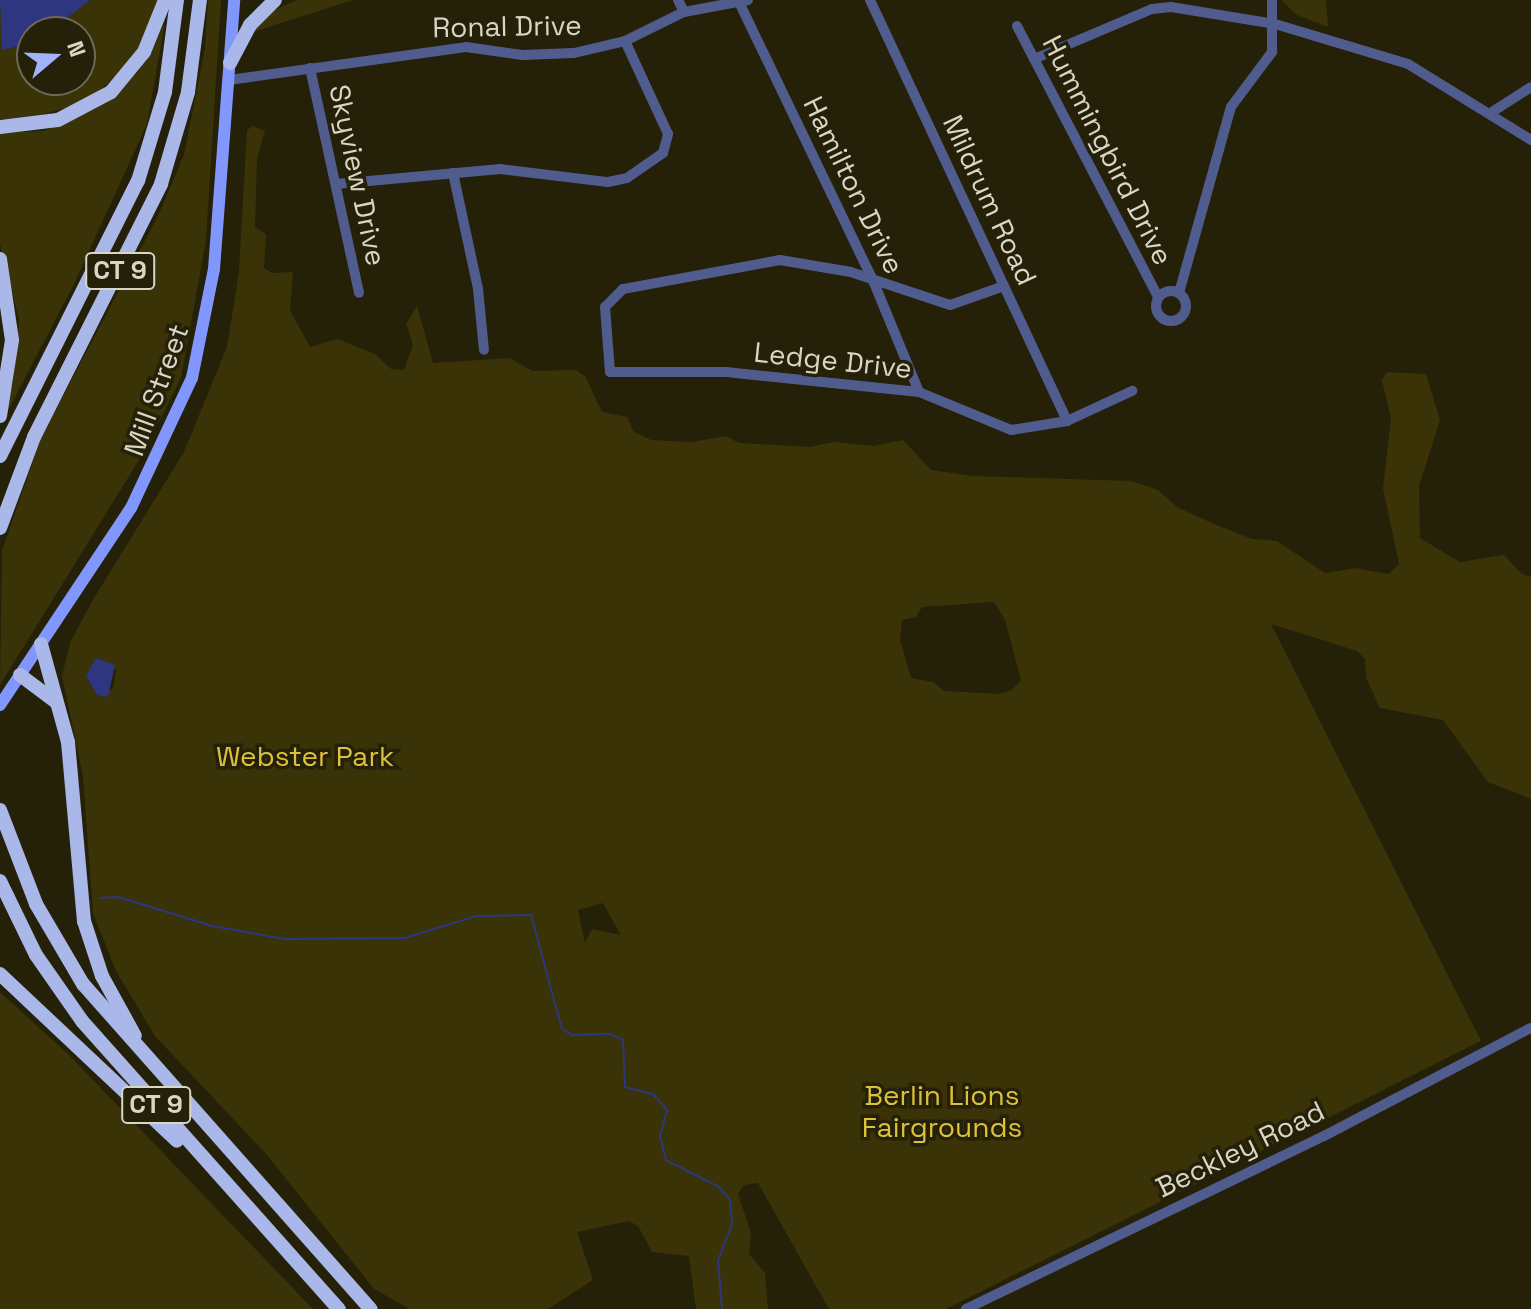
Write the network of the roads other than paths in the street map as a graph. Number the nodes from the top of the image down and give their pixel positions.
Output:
1 (165, 0) edge
2 (177, 0) edge
3 (200, 0) edge
4 (234, 0) edge
5 (275, 0) edge
6 (678, 0) edge
7 (870, 0) edge
8 (1272, 0) edge
9 (744, 1) edge
10 (684, 12) junction
11 (1275, 24) junction
12 (1017, 26) dead end
13 (625, 41) junction
14 (1034, 59) junction
15 (230, 63) junction
16 (310, 68) junction
17 (229, 80) junction
18 (1531, 87) edge
19 (1492, 112) junction
20 (0, 127) edge
21 (1531, 140) edge
22 (453, 173) junction
23 (336, 184) junction
24 (0, 259) edge
25 (872, 278) junction
26 (1004, 286) junction
27 (359, 293) dead end
28 (1179, 293) junction
29 (1158, 297) junction
30 (484, 350) dead end
31 (1132, 391) dead end
32 (919, 392) junction
33 (0, 416) edge
34 (1067, 421) junction
35 (0, 456) edge
36 (0, 528) edge
37 (41, 644) junction
38 (20, 675) junction
39 (0, 705) edge
40 (61, 708) junction
41 (0, 810) edge
42 (0, 881) edge
43 (0, 974) edge
44 (1531, 1028) edge
45 (154, 1067) junction
46 (227, 1184) junction
47 (339, 1309) edge
48 (371, 1309) edge
49 (966, 1309) edge

1 - 20 highway
2 - 35 highway, CT 9
3 - 36 highway, CT 9
4 - 15 main road, Mill Street
5 - 15 highway
6 - 10 street
7 - 26 street, Mildrum Road
8 - 11 street, Hummingbird Drive
9 - 10 street, Ronal Drive
9 - 25 street, Hamilton Drive
10 - 13 street, Ronal Drive
11 - 14 street
11 - 19 street
11 - 28 street, Hummingbird Drive
12 - 14 street, Hummingbird Drive
13 - 16 street, Ronal Drive
13 - 22 street
14 - 29 street, Hummingbird Drive
15 - 17 main road, Mill Street
16 - 17 street, Ronal Drive
16 - 23 street, Skyview Drive
17 - 37 main road, Mill Street
18 - 19 street
19 - 21 street
22 - 23 street
22 - 30 street
23 - 27 street, Skyview Drive
24 - 33 highway
25 - 26 street
25 - 32 street, Hamilton Drive
25 - 32 street, Ledge Drive
26 - 34 street, Mildrum Road
28 - 29 street, Hummingbird Drive
28 - 29 street, Hummingbird Drive
31 - 34 street, Ledge Drive
32 - 34 street, Ledge Drive
37 - 38 main road, Mill Street
37 - 40 highway
38 - 39 main road, Mill Street
38 - 40 highway
40 - 45 highway
41 - 45 highway, CT 9
42 - 46 highway, CT 9
43 - 46 highway
44 - 49 street, Beckley Road
45 - 48 highway, CT 9
46 - 47 highway, CT 9

